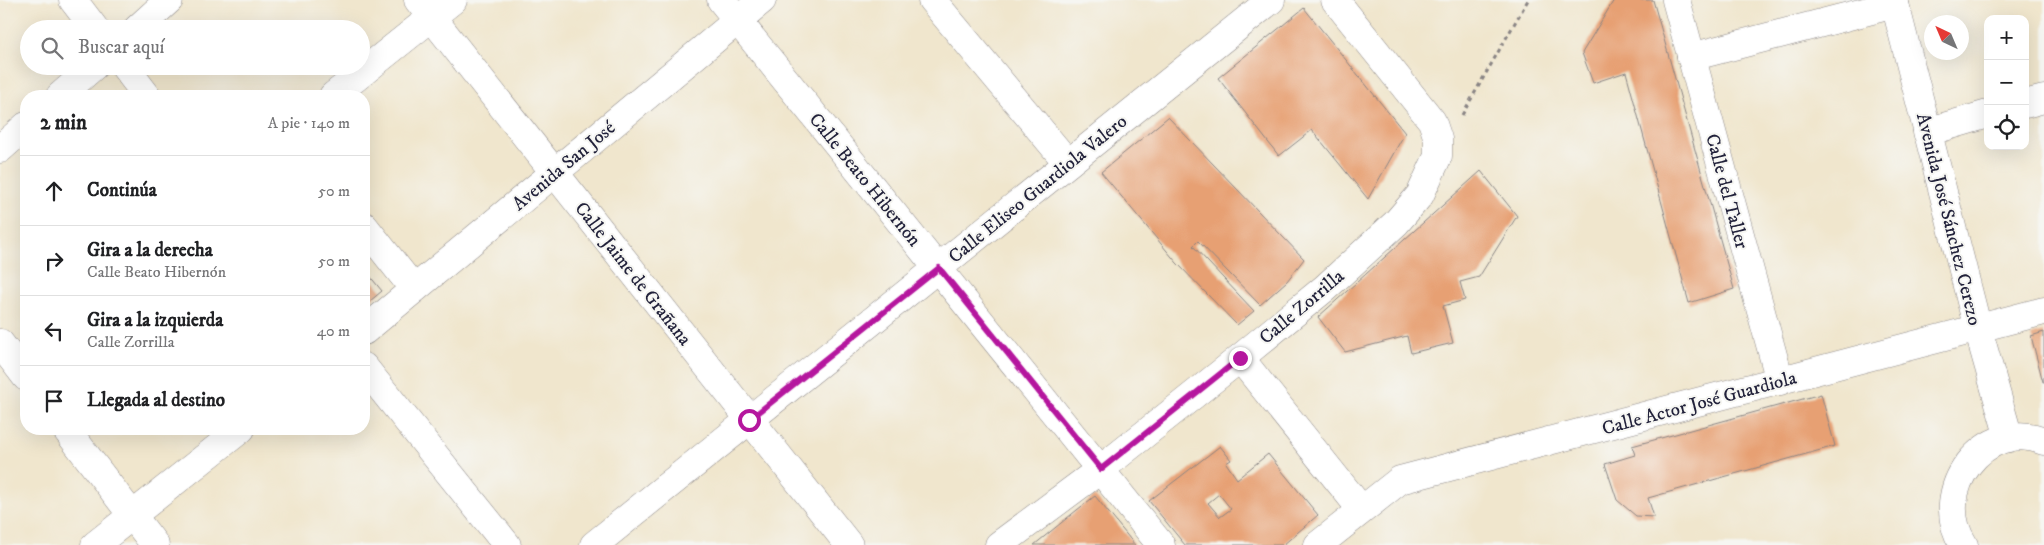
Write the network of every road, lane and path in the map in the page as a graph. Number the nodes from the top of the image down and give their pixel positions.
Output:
1 (73, 0) edge
2 (169, 0) edge
3 (453, 0) edge
4 (762, 0) edge
5 (932, 0) edge
6 (1271, 0) edge
7 (1335, 0) edge
8 (1528, 0) edge
9 (1676, 0) edge
10 (1894, 2) edge
11 (425, 8) edge
12 (728, 10) edge
13 (88, 20) edge
14 (147, 20) edge
15 (1691, 57) junction
16 (370, 61) edge
17 (84, 75) edge
18 (131, 75) edge
19 (355, 75) edge
20 (67, 90) edge
21 (142, 90) edge
22 (339, 90) edge
23 (2044, 98) edge
24 (2029, 103) edge
25 (1984, 115) edge
26 (20, 131) edge
27 (1928, 132) junction
28 (0, 149) edge
29 (1438, 156) junction
30 (1067, 162) junction
31 (555, 172) junction
32 (370, 234) edge
33 (939, 268) junction
34 (414, 289) junction
35 (2044, 311) edge
36 (370, 326) edge
37 (1978, 329) junction
38 (9, 350) edge
39 (1240, 358) junction
40 (20, 367) edge
41 (370, 374) edge
42 (1780, 381) junction
43 (749, 420) junction
44 (70, 435) edge
45 (234, 435) edge
46 (2009, 438) junction
47 (2044, 441) edge
48 (1101, 469) junction
49 (1361, 509) junction
50 (131, 516) junction
51 (95, 545) edge
52 (155, 545) edge
53 (507, 545) edge
54 (594, 545) edge
55 (849, 545) edge
56 (999, 545) edge
57 (1162, 545) edge
58 (1318, 545) edge
59 (1964, 545) edge

1 - 13 street
2 - 14 street
3 - 11 street
4 - 12 street, Avenida San José
5 - 30 street
6 - 30 street, Calle Eliseo Guardiola Valero
7 - 29 street
8 - 29 path
9 - 15 street, Calle del Taller
10 - 15 street
10 - 27 street, Avenida José Sánchez Cerezo
11 - 16 street
11 - 31 street, Calle Jaime de Grañana
12 - 31 street, Avenida San José
12 - 33 street, Calle Beato Hibernón
15 - 42 street, Calle del Taller
17 - 20 street
18 - 21 street
19 - 22 street
23 - 24 street
25 - 27 street
26 - 28 street
27 - 37 street, Avenida José Sánchez Cerezo
29 - 39 street, Calle Zorrilla
30 - 33 street, Calle Eliseo Guardiola Valero
31 - 34 street, Avenida San José
31 - 43 street, Calle Jaime de Grañana
32 - 34 street
33 - 43 street, Calle Eliseo Guardiola Valero
33 - 48 street, Calle Beato Hibernón
34 - 36 street, Avenida San José
35 - 37 street, Calle Actor José Guardiola
37 - 42 street, Calle Actor José Guardiola
37 - 46 street, Avenida José Sánchez Cerezo
38 - 40 street
39 - 48 street, Calle Zorrilla
39 - 49 street
41 - 53 street
42 - 49 street, Calle Actor José Guardiola
43 - 54 street, Calle Eliseo Guardiola Valero
43 - 55 street, Calle Jaime de Grañana
44 - 50 street
45 - 50 street
46 - 47 street
46 - 59 street
48 - 56 street, Calle Zorrilla
48 - 57 street, Calle Beato Hibernón
49 - 58 street, Calle Actor José Guardiola
50 - 51 street
50 - 52 street

